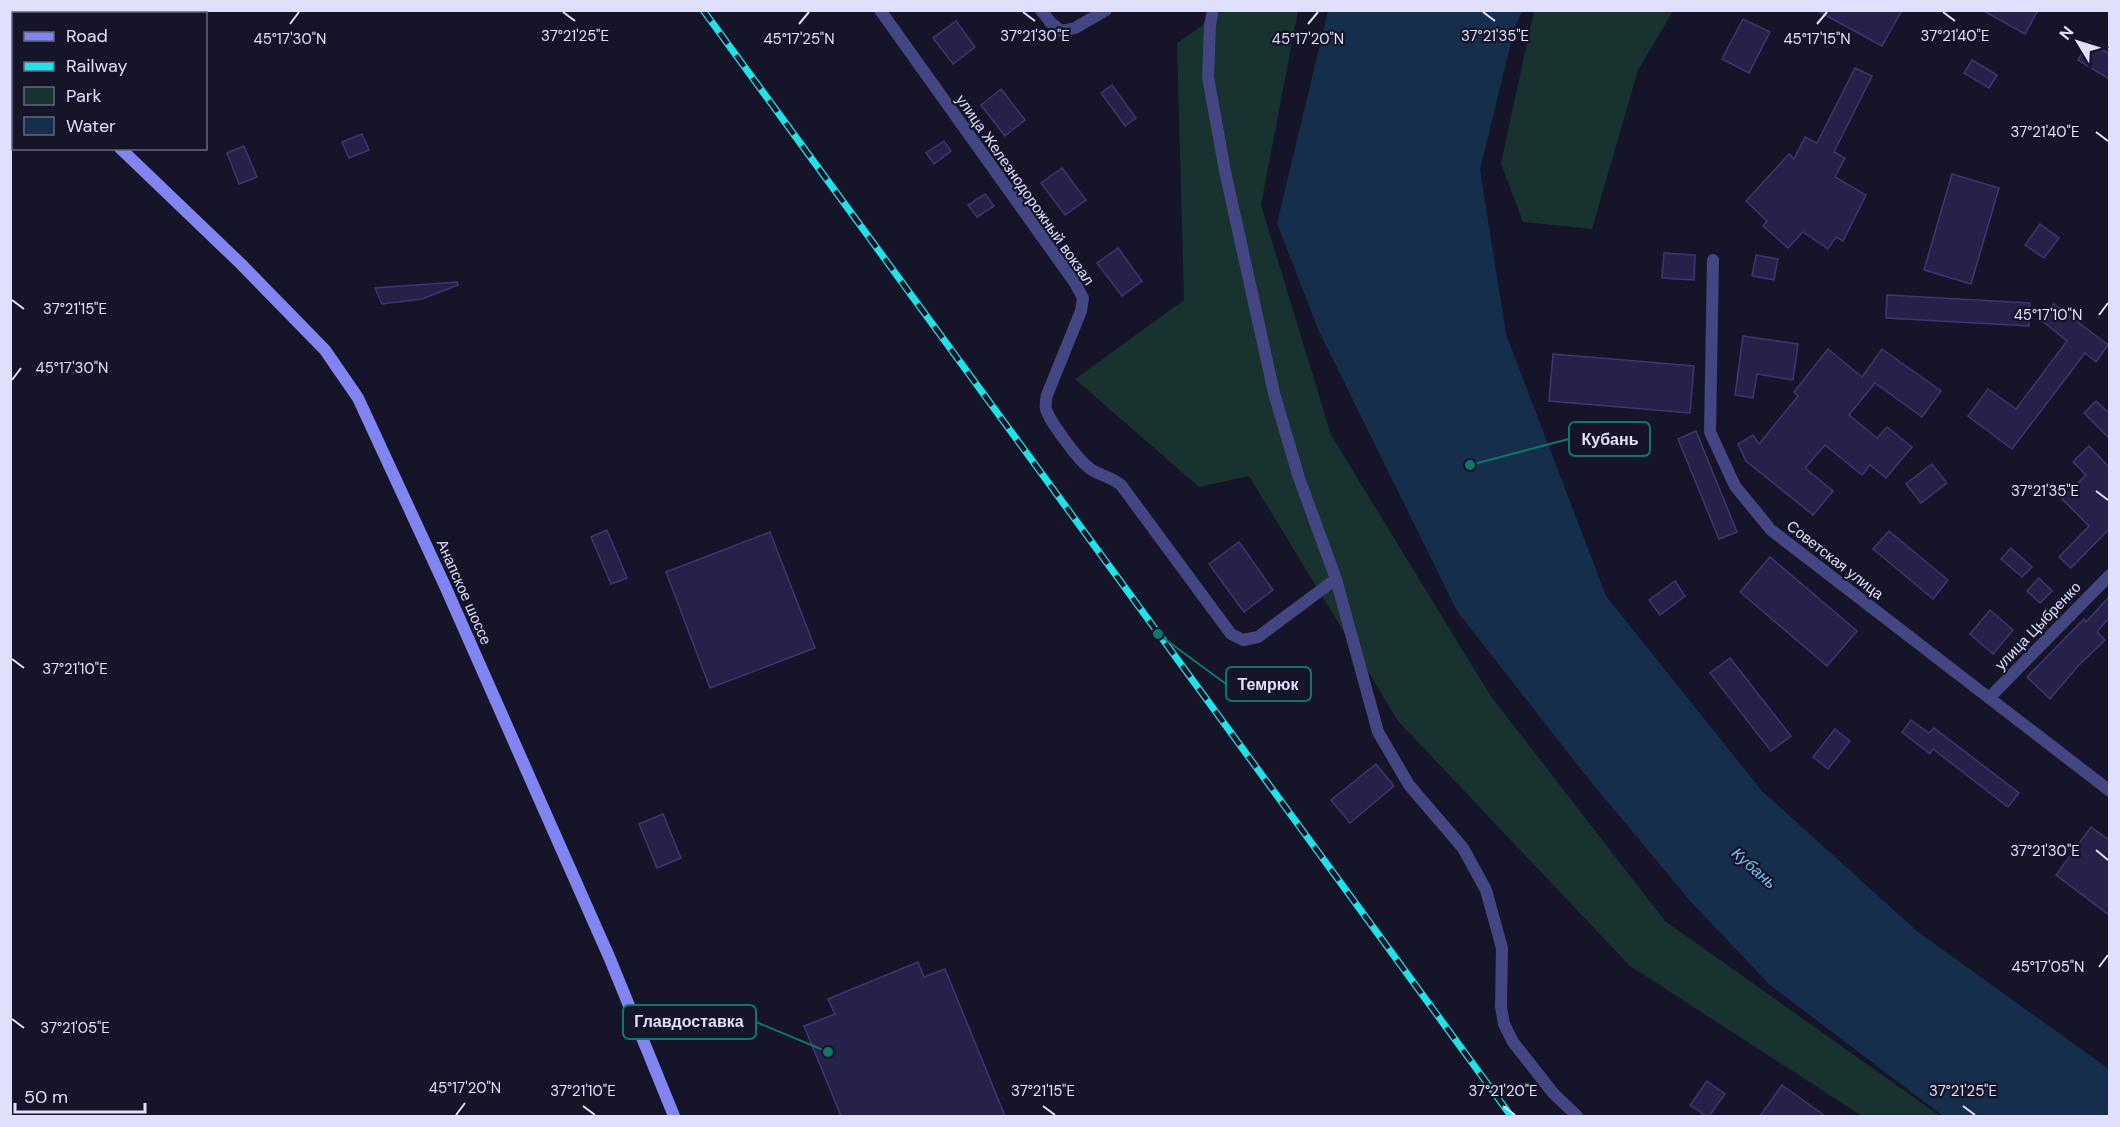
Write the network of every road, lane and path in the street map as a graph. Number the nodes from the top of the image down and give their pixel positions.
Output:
1 (880, 10) edge
2 (1041, 10) edge
3 (1106, 10) edge
4 (1213, 10) edge
5 (122, 150) edge
6 (1713, 260) dead end
7 (2109, 575) edge
8 (1336, 579) junction
9 (1989, 699) junction
10 (2109, 791) edge
11 (674, 1116) edge
12 (1577, 1116) edge

1 - 8 street, улица Железнодорожный вокзал
2 - 3 street
4 - 8 street
5 - 11 street, Анапское шоссе
6 - 9 street, Советская улица
7 - 9 street, улица Цыбренко
8 - 12 street
9 - 10 street, Советская улица

